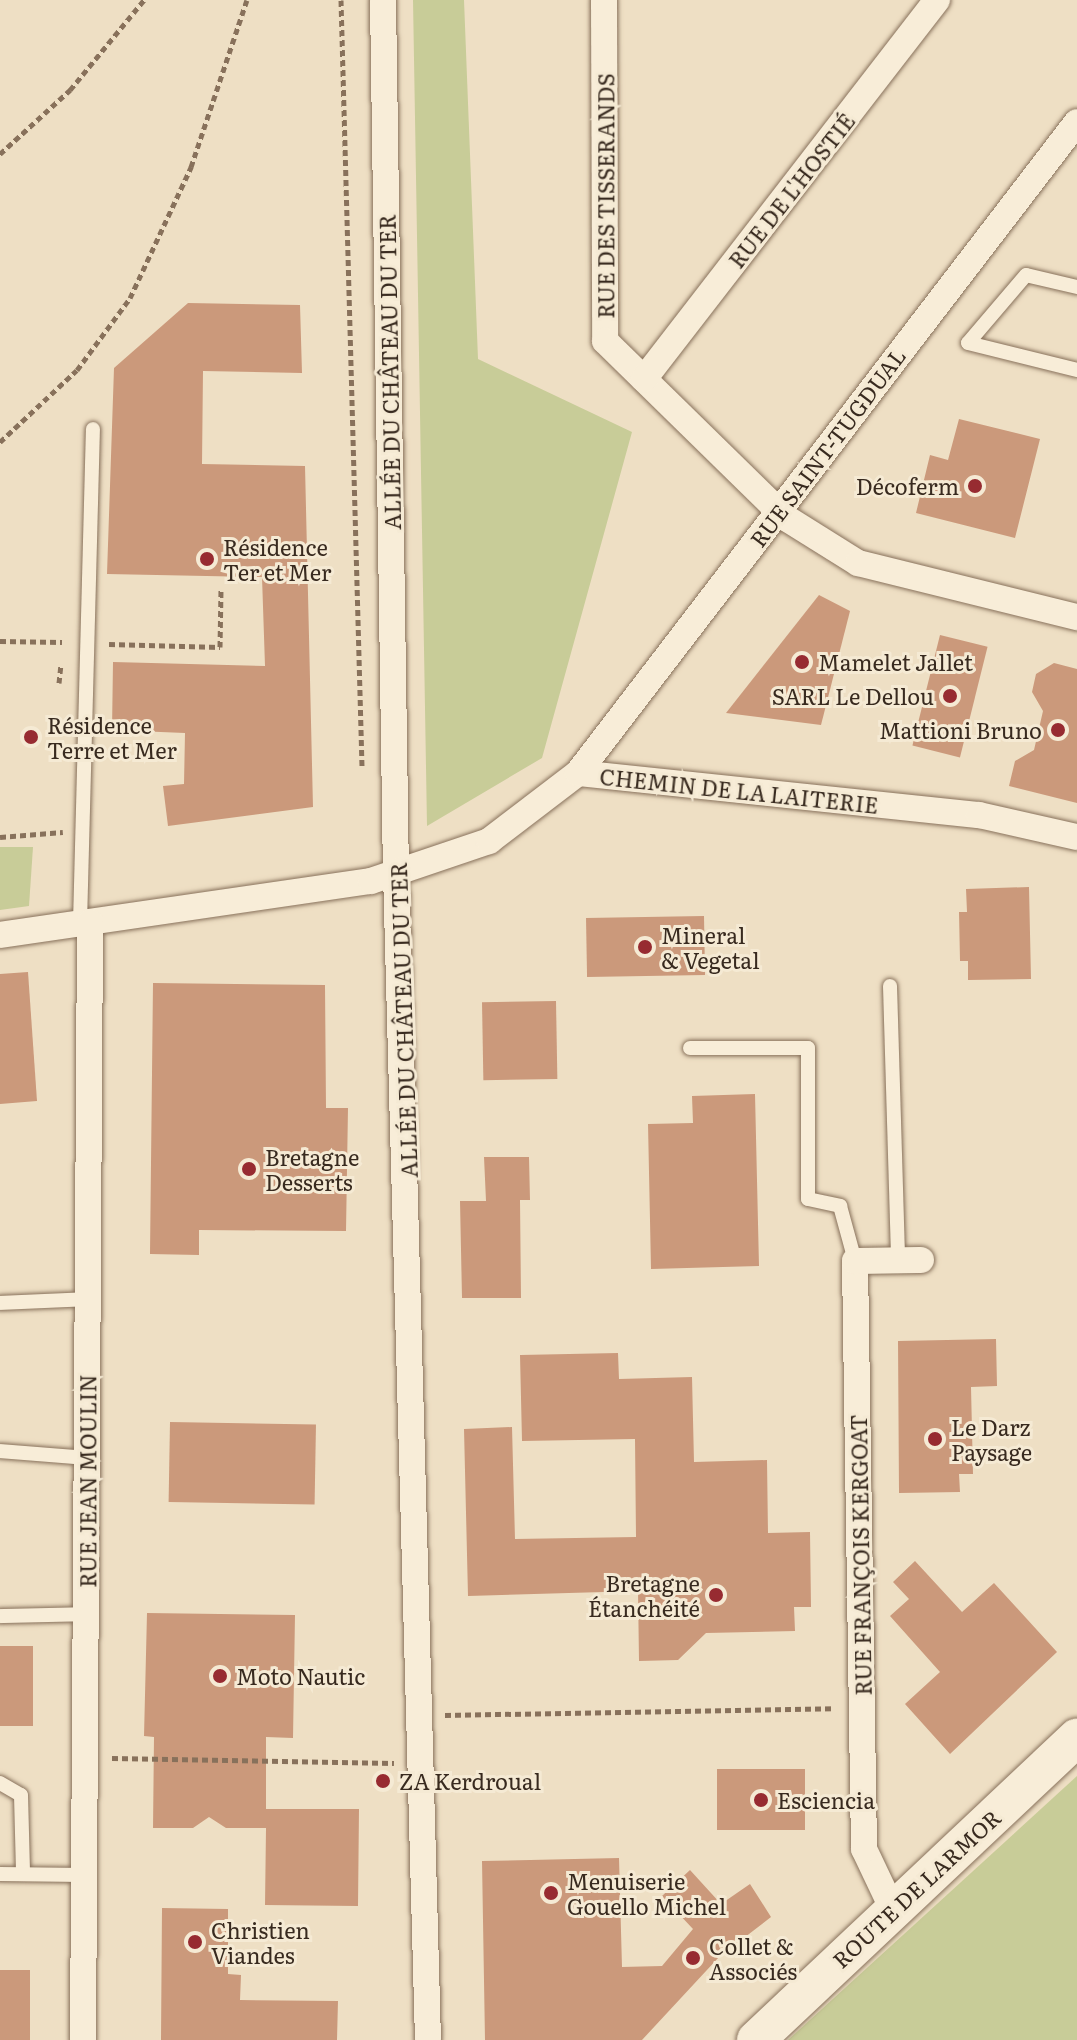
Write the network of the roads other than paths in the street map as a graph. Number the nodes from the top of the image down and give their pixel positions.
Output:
1 (383, 0) edge
2 (604, 0) edge
3 (937, 0) edge
4 (1077, 122) edge
5 (1077, 287) edge
6 (1077, 370) edge
7 (644, 379) junction
8 (93, 429) dead end
9 (779, 510) junction
10 (1077, 617) edge
11 (578, 773) junction
12 (1077, 837) edge
13 (396, 873) junction
14 (85, 923) junction
15 (0, 935) edge
16 (890, 986) dead end
17 (690, 1048) dead end
18 (909, 1260) joint
19 (855, 1261) junction
20 (89, 1299) junction
21 (0, 1303) edge
22 (0, 1451) edge
23 (87, 1458) junction
24 (86, 1614) junction
25 (0, 1616) edge
26 (1077, 1737) edge
27 (0, 1783) edge
28 (0, 1874) edge
29 (23, 1874) junction
30 (84, 1875) junction
31 (892, 1908) junction
32 (83, 2040) edge
33 (428, 2040) edge
34 (756, 2040) edge

1 - 13 street, ALLÉE DU CHÂTEAU DU TER
2 - 7 street, RUE DES TISSERANDS
3 - 7 street, RUE DE L'HOSTIÉ
4 - 9 street, RUE SAINT-TUGDUAL
5 - 6 lane
7 - 9 street, RUE DES TISSERANDS
8 - 14 lane
9 - 10 street, RUE DES TISSERANDS
9 - 11 street, RUE SAINT-TUGDUAL
11 - 12 street, CHEMIN DE LA LAITERIE
11 - 13 street, CHEMIN DE LA LAITERIE
13 - 14 street, CHEMIN DE LA LAITERIE
13 - 33 street, ALLÉE DU CHÂTEAU DU TER
14 - 15 street, CHEMIN DE LA LAITERIE
14 - 20 street, RUE JEAN MOULIN
16 - 18 lane
17 - 19 lane
18 - 19 street
19 - 31 street, RUE FRANÇOIS KERGOAT
20 - 21 lane
20 - 23 street, RUE JEAN MOULIN
22 - 23 lane
23 - 24 street, RUE JEAN MOULIN
24 - 25 lane
24 - 30 street, RUE JEAN MOULIN
26 - 31 main road, ROUTE DE LARMOR
27 - 29 lane
28 - 29 lane
29 - 30 lane
30 - 32 street, RUE JEAN MOULIN
31 - 34 main road, ROUTE DE LARMOR

